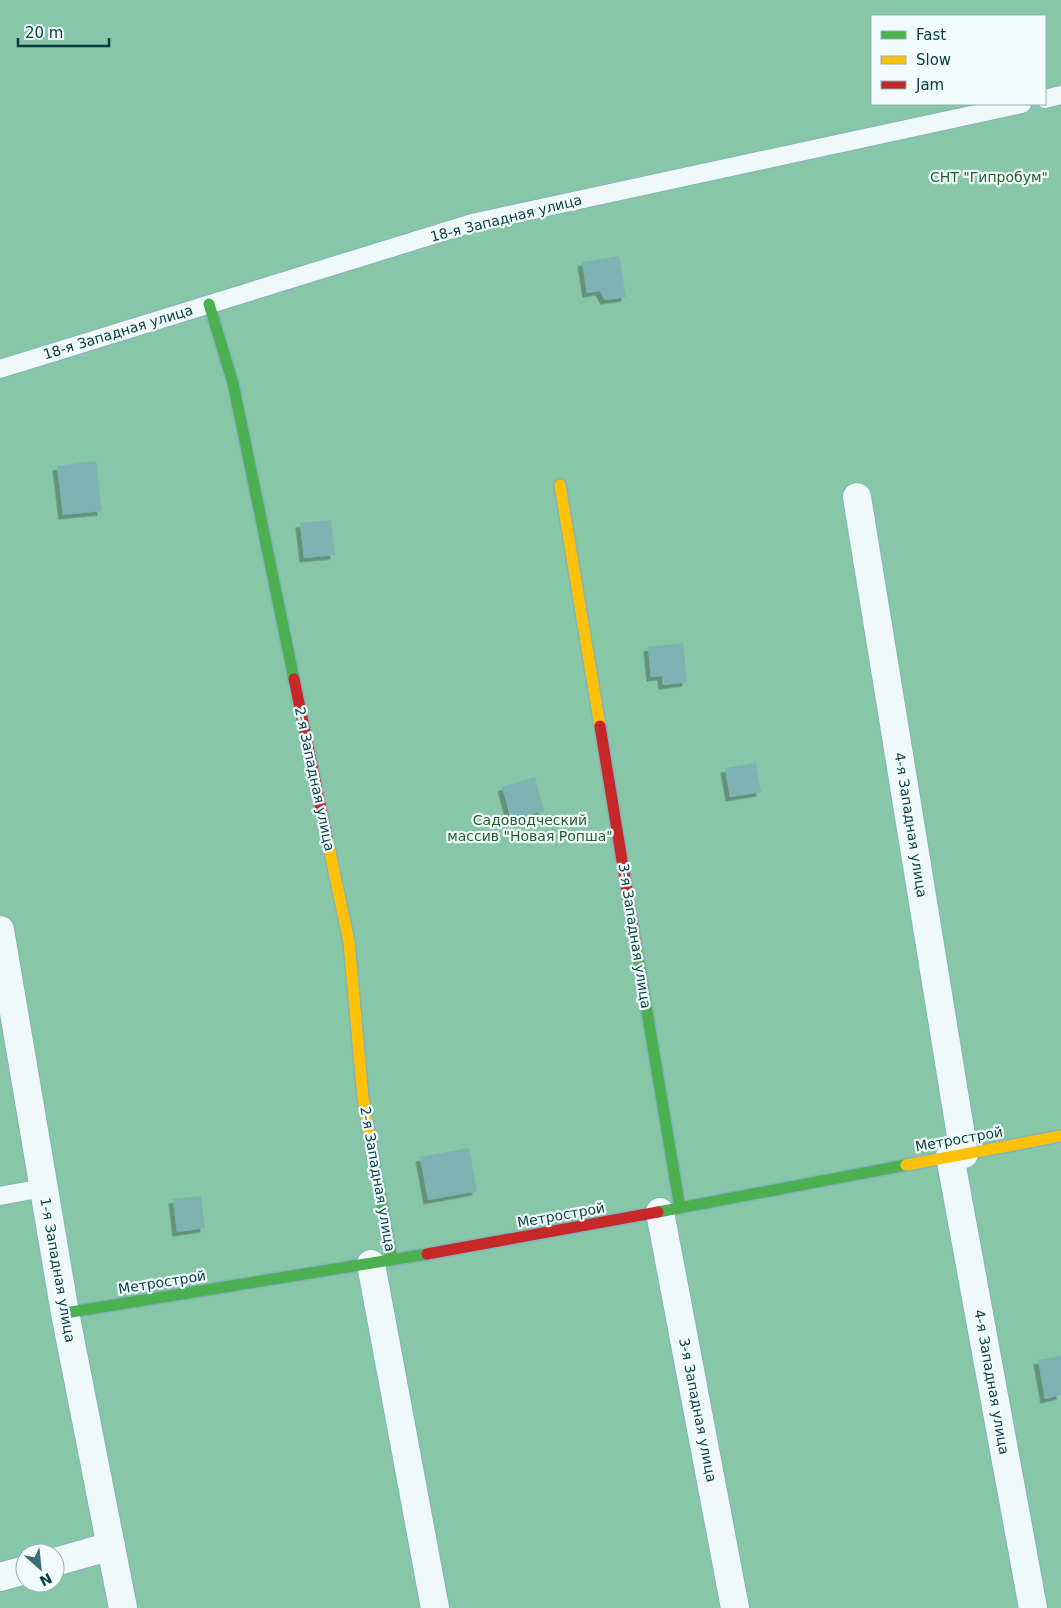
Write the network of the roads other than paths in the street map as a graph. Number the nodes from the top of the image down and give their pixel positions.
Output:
1 (1061, 95) edge
2 (1046, 99) edge
3 (1017, 105) edge
4 (209, 304) junction
5 (0, 369) edge
6 (560, 485) dead end
7 (857, 497) dead end
8 (0, 930) edge
9 (1061, 1136) edge
10 (957, 1155) junction
11 (43, 1188) junction
12 (0, 1196) edge
13 (670, 1210) junction
14 (381, 1262) junction
15 (65, 1313) junction
16 (111, 1546) junction
17 (65, 1559) edge
18 (15, 1573) edge
19 (0, 1577) edge
20 (123, 1608) edge
21 (435, 1608) edge
22 (735, 1608) edge
23 (1034, 1608) edge

1 - 2 lane
3 - 4 lane, 18-я Западная улица
4 - 5 lane, 18-я Западная улица
4 - 14 street, 2-я Западная улица
6 - 13 street, 3-я Западная улица
7 - 10 street, 4-я Западная улица
8 - 11 street, 1-я Западная улица
9 - 10 street, Метрострой
10 - 13 street, Метрострой
10 - 23 street, 4-я Западная улица
11 - 12 lane
11 - 15 street, 1-я Западная улица
13 - 14 street, Метрострой
13 - 22 street, 3-я Западная улица
14 - 15 street, Метрострой
14 - 21 street, 2-я Западная улица
15 - 16 street, 1-я Западная улица
16 - 17 street
16 - 20 street, 1-я Западная улица
18 - 19 street

